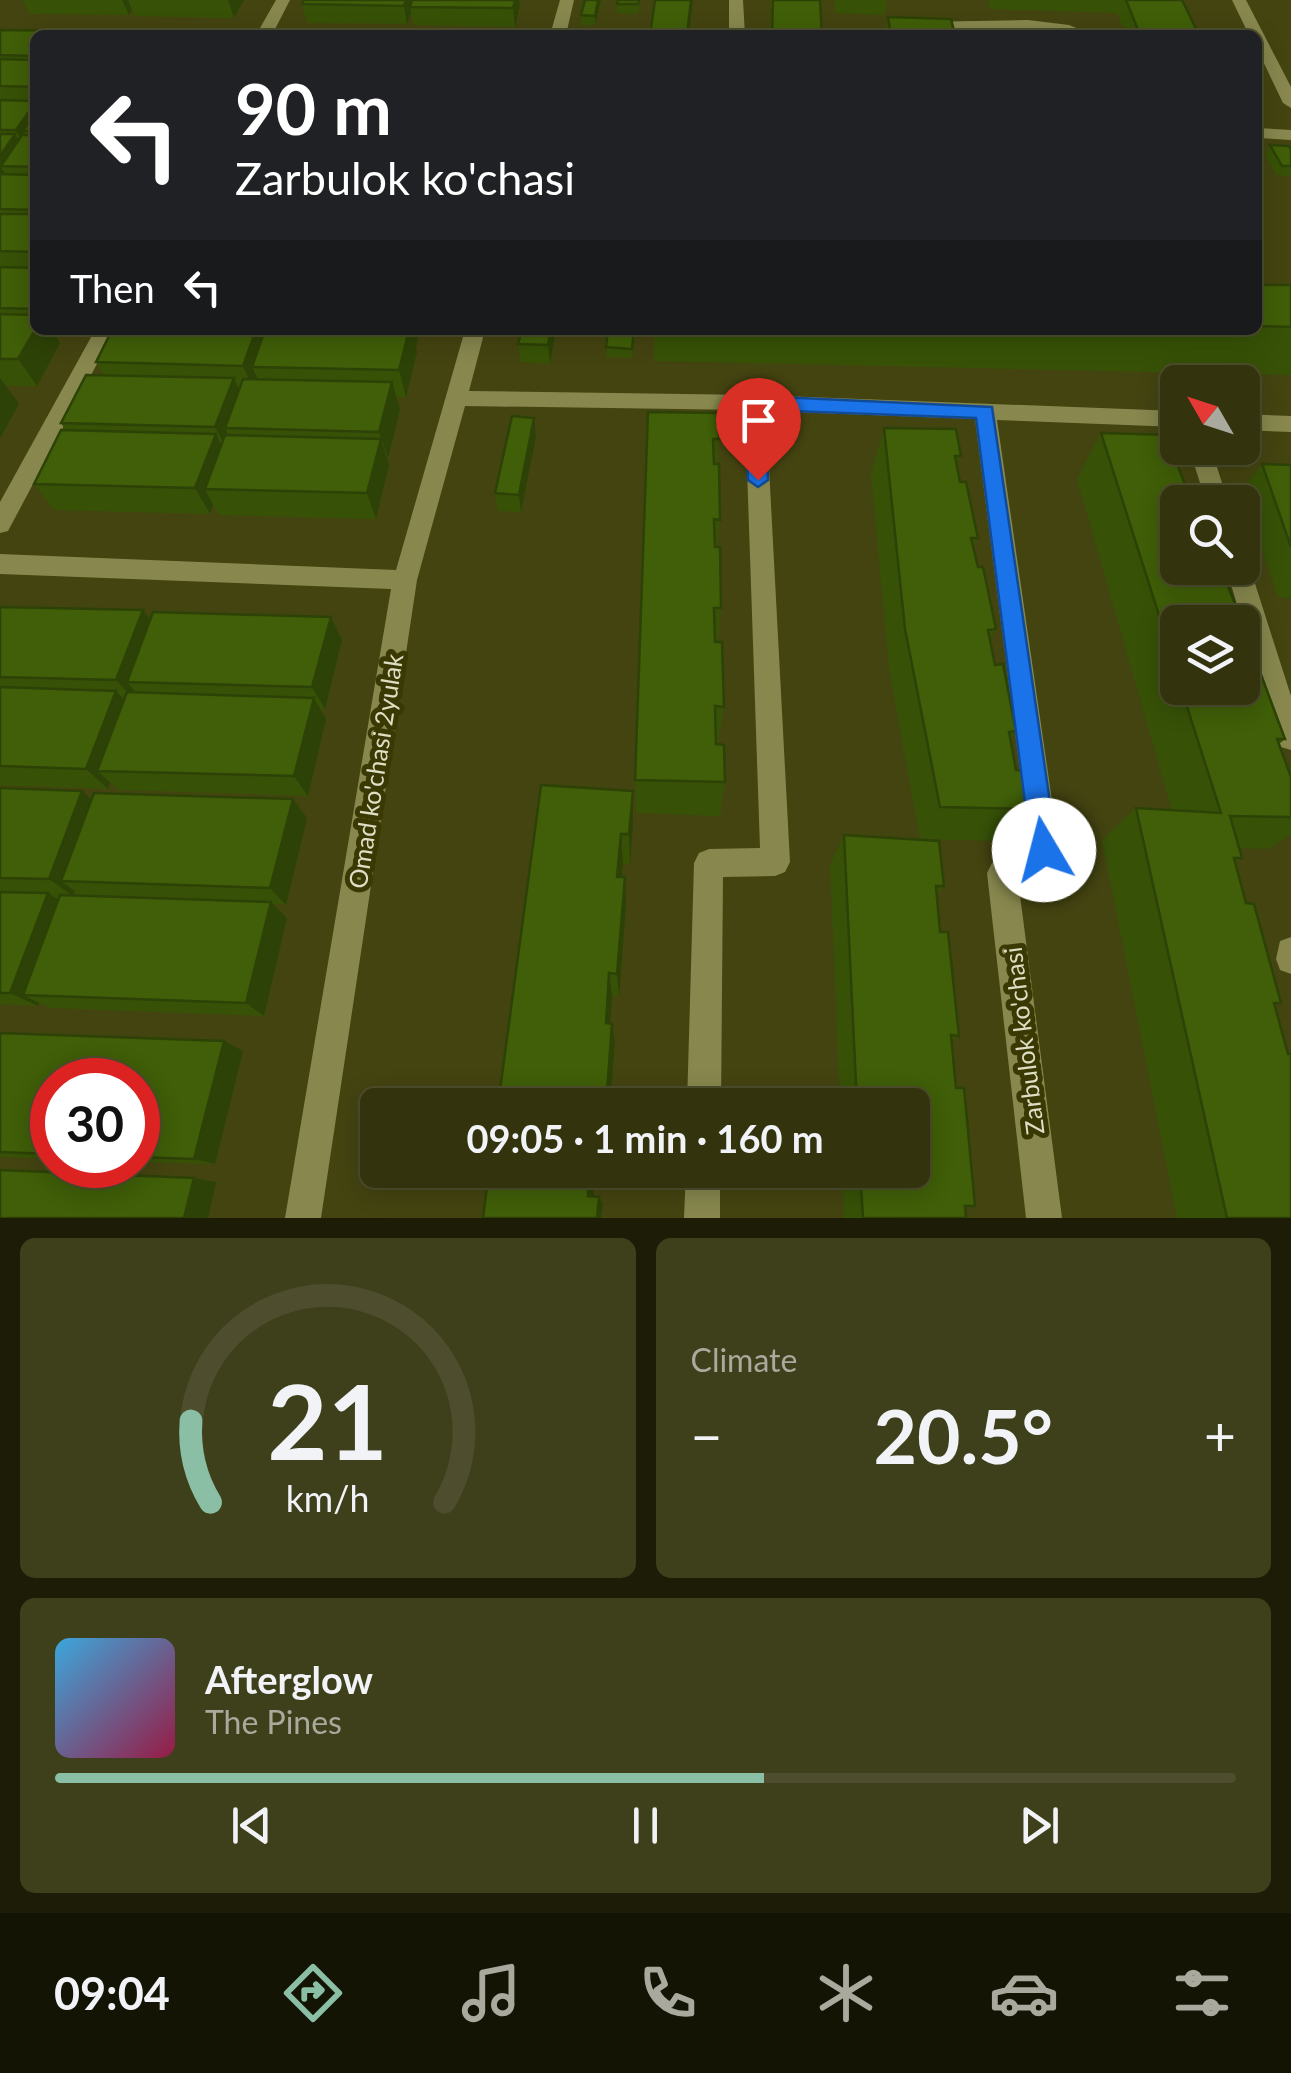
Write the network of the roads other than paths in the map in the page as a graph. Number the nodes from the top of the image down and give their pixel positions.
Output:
1 (283, 0) edge
2 (567, 0) edge
3 (736, 0) edge
4 (1239, 0) edge
5 (910, 27) edge
6 (267, 30) edge
7 (559, 30) edge
8 (737, 30) edge
9 (1075, 30) edge
10 (1254, 30) edge
11 (1262, 46) edge
12 (1291, 103) edge
13 (1262, 133) edge
14 (1291, 135) edge
15 (102, 335) edge
16 (474, 335) edge
17 (456, 398) junction
18 (754, 403) junction
19 (985, 412) junction
20 (1160, 418) edge
21 (1260, 423) edge
22 (1291, 424) edge
23 (0, 524) edge
24 (0, 564) edge
25 (405, 580) junction
26 (1243, 585) edge
27 (1291, 738) edge
28 (704, 1088) edge
29 (703, 1188) edge
30 (304, 1218) edge
31 (702, 1218) edge
32 (1044, 1218) edge

1 - 6 street
2 - 7 street
3 - 8 street
4 - 10 street
5 - 9 street
11 - 12 street
13 - 14 street
15 - 23 street
16 - 17 street, Omad ko'chasi 2yulak
17 - 18 street
17 - 25 street, Omad ko'chasi 2yulak
18 - 19 street
18 - 28 street
19 - 20 street
19 - 32 street, Zarbulok ko'chasi
21 - 22 street
24 - 25 street
25 - 30 street, Omad ko'chasi 2yulak
26 - 27 street
29 - 31 street

